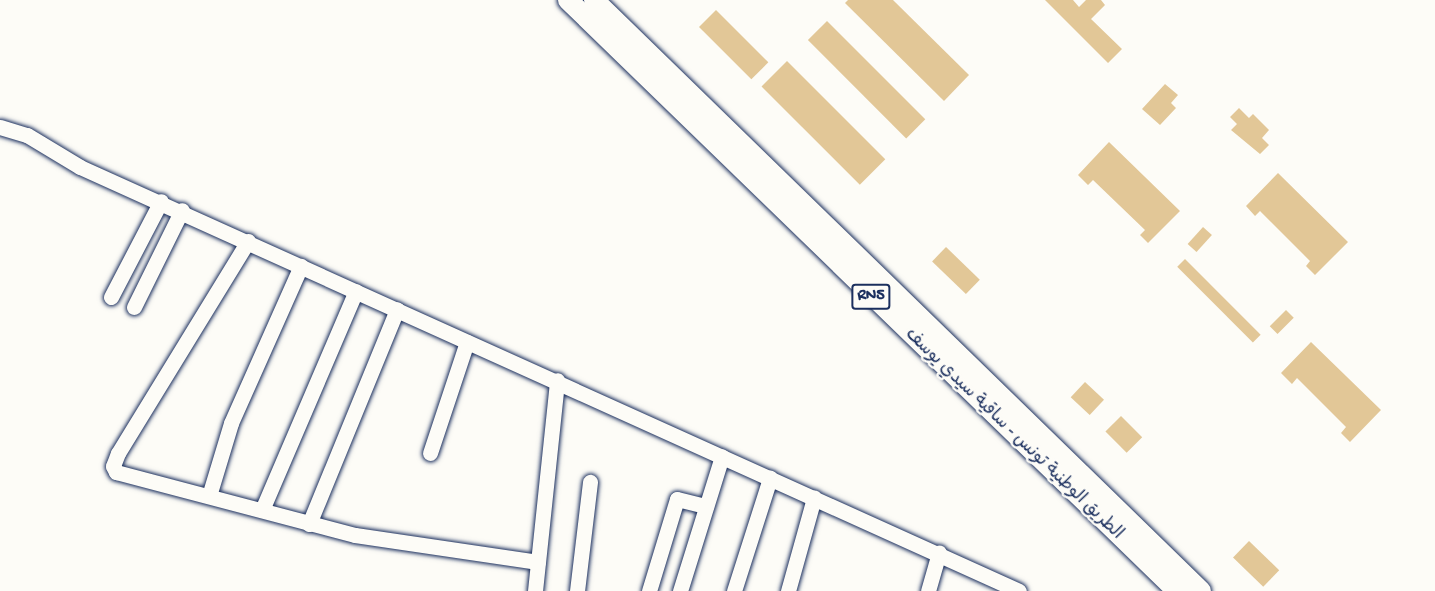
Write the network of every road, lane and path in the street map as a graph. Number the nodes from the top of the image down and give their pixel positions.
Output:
1 (567, 0) edge
2 (594, 0) edge
3 (0, 127) edge
4 (161, 201) junction
5 (182, 210) junction
6 (248, 241) junction
7 (301, 266) junction
8 (356, 291) junction
9 (111, 297) dead end
10 (134, 307) dead end
11 (397, 309) junction
12 (467, 342) junction
13 (557, 380) junction
14 (430, 453) dead end
15 (722, 456) junction
16 (770, 478) junction
17 (590, 482) dead end
18 (209, 496) junction
19 (814, 498) junction
20 (706, 506) junction
21 (262, 510) junction
22 (309, 524) junction
23 (939, 553) junction
24 (538, 562) junction
25 (535, 591) edge
26 (577, 591) edge
27 (649, 591) edge
28 (680, 591) edge
29 (734, 591) edge
30 (788, 591) edge
31 (928, 591) edge
32 (1019, 591) edge
33 (1177, 591) edge
34 (1201, 591) edge

1 - 33 main road, الطريق الوطنية تونس - ساقية سيدي يوسف / RN5
2 - 34 main road, الطريق الوطنية تونس - ساقية سيدي يوسف / RN5
3 - 4 street
4 - 5 street
4 - 9 street
5 - 6 street
5 - 10 street
6 - 7 street
6 - 18 street
7 - 8 street
7 - 18 street
8 - 11 street
8 - 21 street
11 - 12 street
11 - 22 street
12 - 13 street
12 - 14 street
13 - 15 street
13 - 24 street
15 - 16 street
15 - 20 street
16 - 19 street
16 - 29 street
17 - 26 street
18 - 21 street
19 - 23 street
19 - 30 street
20 - 27 street
20 - 28 street
21 - 22 street
22 - 24 street
23 - 31 street
23 - 32 street
24 - 25 street

